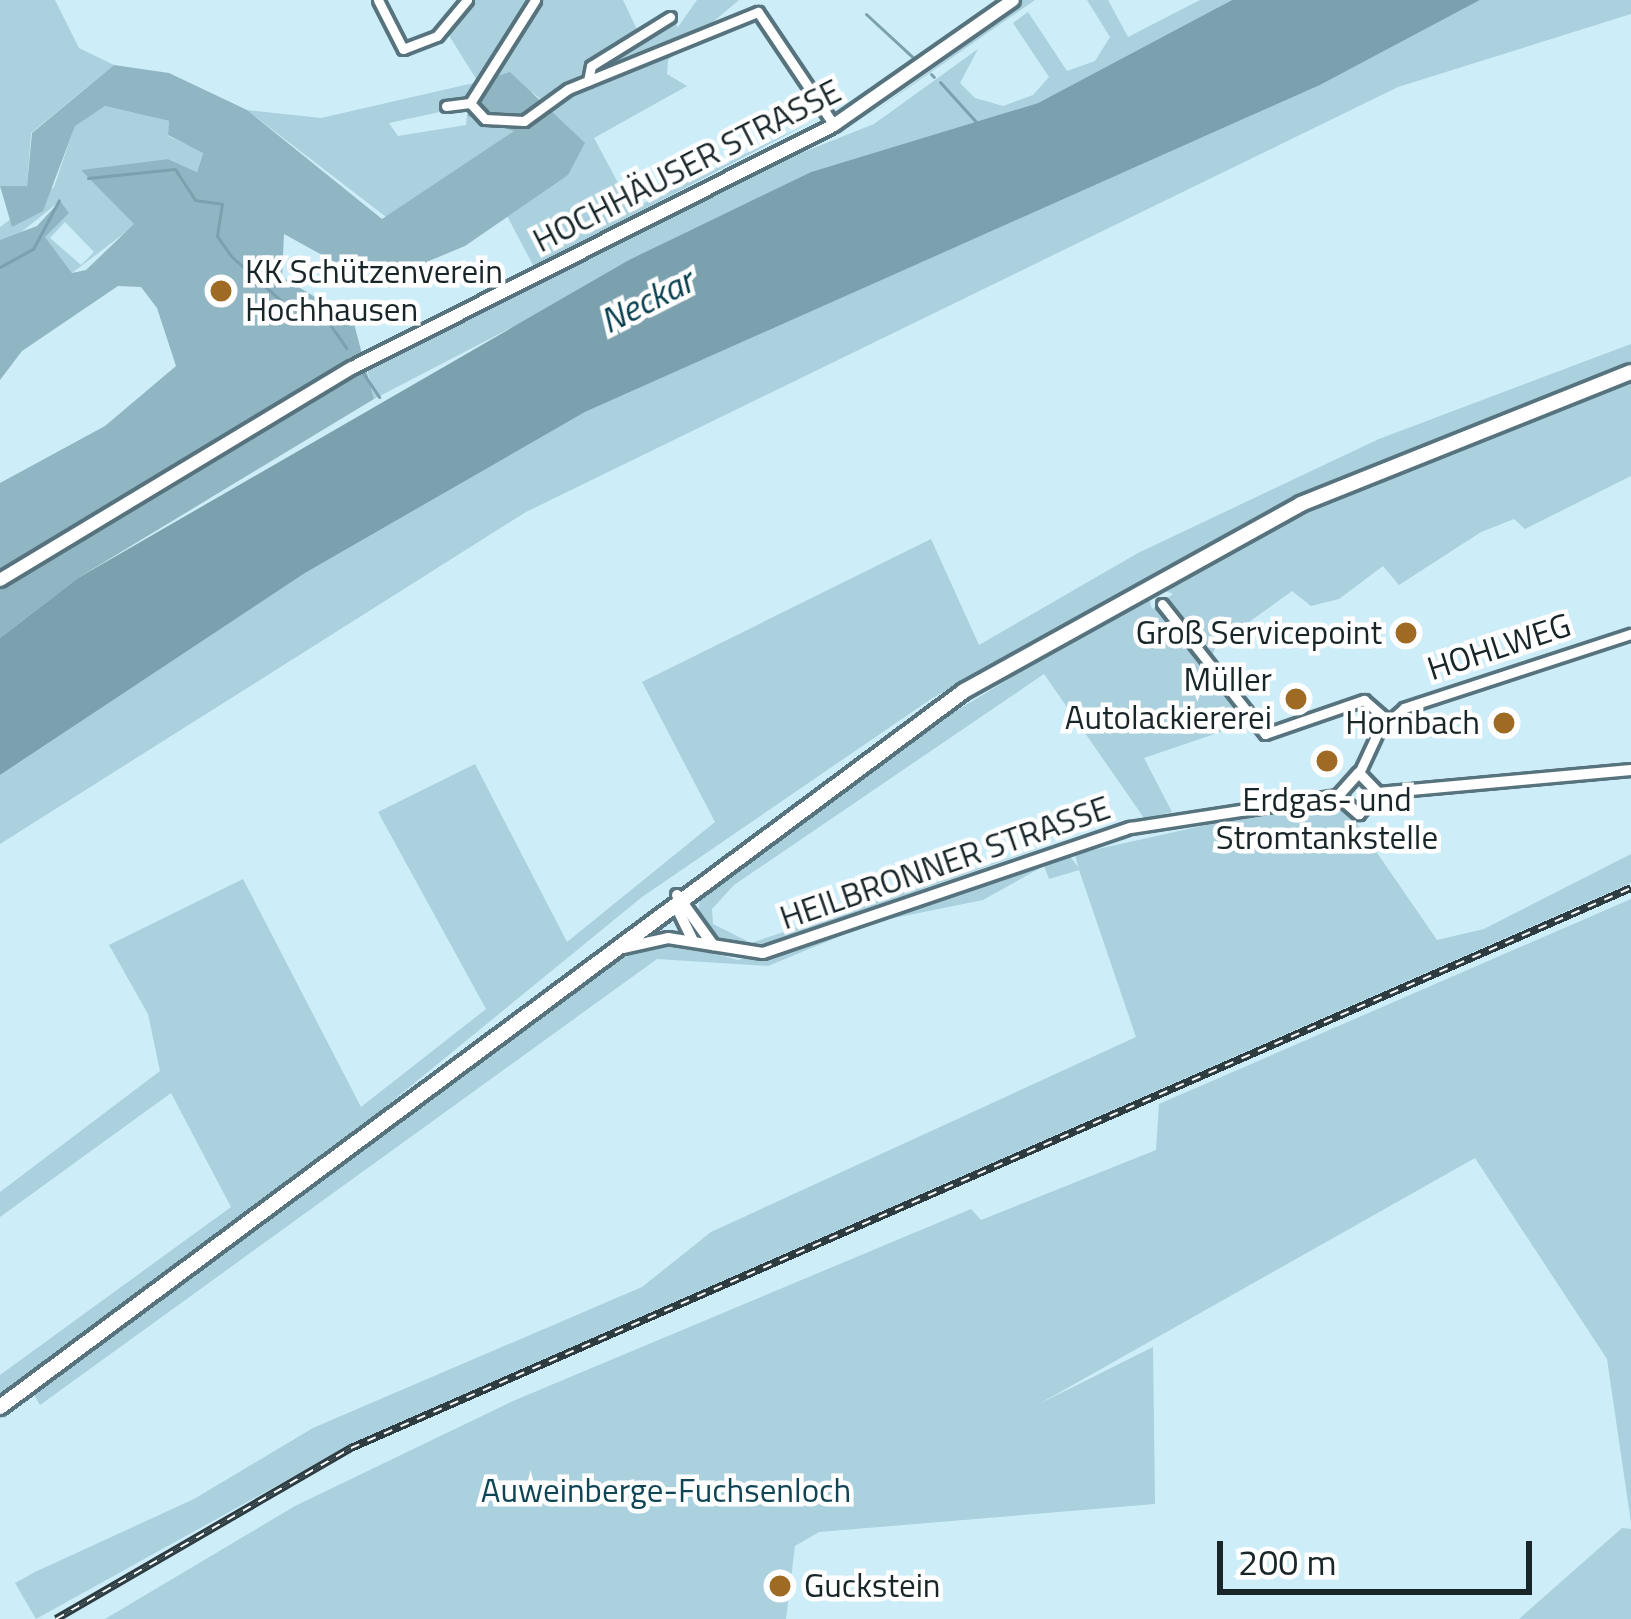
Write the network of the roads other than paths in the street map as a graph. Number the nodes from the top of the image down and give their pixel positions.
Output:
1 (378, 0) edge
2 (467, 0) edge
3 (535, 0) edge
4 (1013, 0) edge
5 (760, 6) edge
6 (670, 17) dead end
7 (588, 81) junction
8 (470, 103) junction
9 (446, 106) dead end
10 (834, 125) junction
11 (1631, 372) edge
12 (0, 580) edge
13 (1162, 604) dead end
14 (1631, 634) edge
15 (1388, 720) junction
16 (1631, 770) edge
17 (1359, 773) junction
18 (1378, 793) junction
19 (1338, 796) junction
20 (677, 895) junction
21 (695, 941) junction
22 (713, 945) junction
23 (597, 957) junction
24 (0, 1407) edge

1 - 2 street
3 - 8 street
4 - 10 main road, HOCHHÄUSER STRASSE
5 - 7 street
5 - 10 street
6 - 7 street
7 - 8 street
8 - 9 street
10 - 12 main road, HOCHHÄUSER STRASSE
11 - 20 main road
13 - 15 street
14 - 15 street, HOHLWEG
15 - 17 street
16 - 18 street, HEILBRONNER STRASSE
17 - 18 street
17 - 19 street
18 - 19 street, HEILBRONNER STRASSE
19 - 22 street, HEILBRONNER STRASSE
20 - 21 street
20 - 22 street
20 - 23 main road
21 - 22 street, HEILBRONNER STRASSE
21 - 23 street, HEILBRONNER STRASSE
23 - 24 main road

